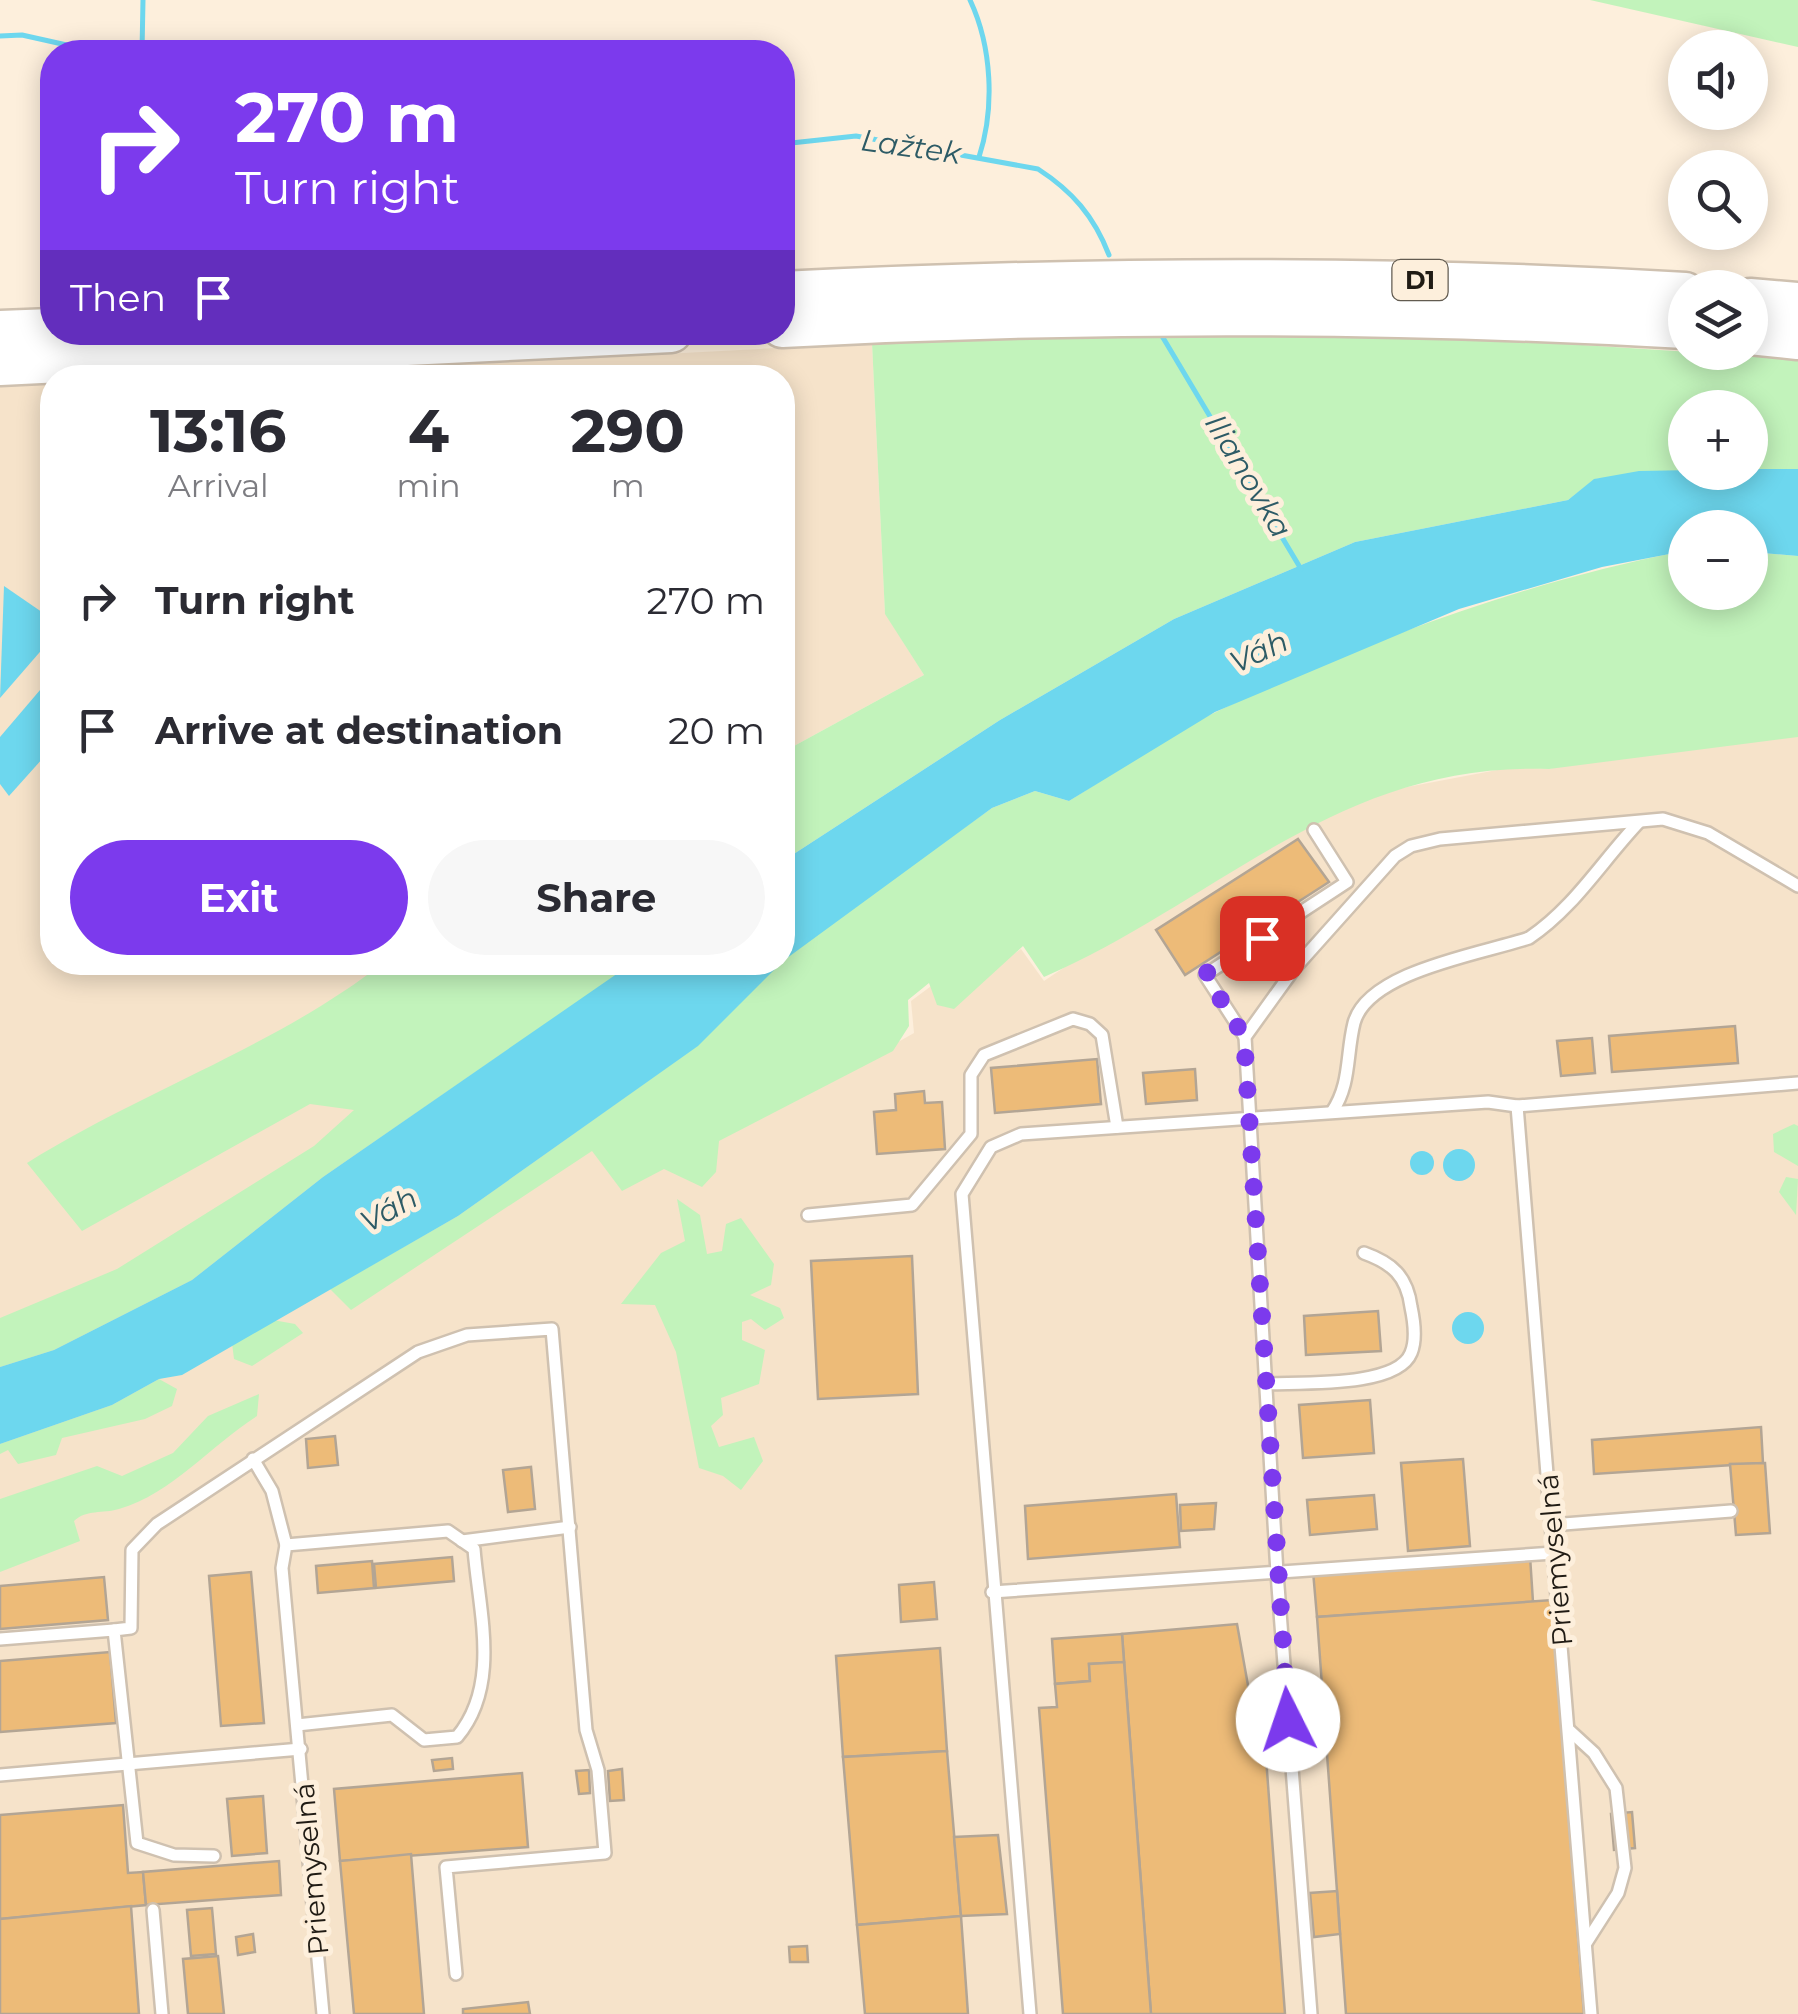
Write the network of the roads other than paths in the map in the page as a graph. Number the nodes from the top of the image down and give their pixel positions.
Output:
1 (795, 292) edge
2 (1668, 292) edge
3 (1102, 296) junction
4 (1768, 300) edge
5 (1798, 303) edge
6 (795, 326) edge
7 (1668, 327) edge
8 (40, 330) edge
9 (0, 331) edge
10 (1768, 336) edge
11 (1798, 338) edge
12 (407, 345) edge
13 (0, 365) edge
14 (1639, 822) junction
15 (1314, 830) dead end
16 (1798, 886) edge
17 (1244, 1037) junction
18 (1798, 1083) edge
19 (1517, 1106) junction
20 (1332, 1112) junction
21 (1249, 1118) junction
22 (1117, 1127) junction
23 (808, 1215) dead end
24 (1364, 1253) dead end
25 (1265, 1384) junction
26 (253, 1460) junction
27 (1731, 1511) dead end
28 (1552, 1526) junction
29 (570, 1527) junction
30 (462, 1541) junction
31 (286, 1545) junction
32 (1554, 1553) junction
33 (1277, 1573) junction
34 (992, 1592) junction
35 (114, 1630) junction
36 (0, 1639) edge
37 (297, 1725) junction
38 (1570, 1731) junction
39 (300, 1749) junction
40 (128, 1764) junction
41 (0, 1775) edge
42 (214, 1856) dead end
43 (153, 1910) dead end
44 (1586, 1943) junction
45 (456, 1974) dead end
46 (162, 2014) edge
47 (323, 2014) edge
48 (1030, 2014) edge
49 (1311, 2014) edge
50 (1591, 2014) edge

1 - 3 highway, D1
2 - 3 highway, D1
3 - 6 highway, D1
3 - 7 highway, D1
4 - 5 highway
8 - 9 highway
10 - 11 highway
12 - 13 highway
14 - 16 lane
14 - 17 lane
14 - 20 lane
15 - 17 lane
17 - 21 lane
18 - 19 lane
19 - 20 lane
19 - 28 lane, Priemyselná
20 - 21 lane
21 - 22 lane
21 - 25 lane
22 - 23 lane
22 - 34 lane
24 - 25 lane
25 - 33 lane
26 - 29 lane
26 - 31 lane, Priemyselná
26 - 35 lane
27 - 28 lane
28 - 32 lane, Priemyselná
29 - 30 lane
29 - 45 lane
30 - 31 lane
30 - 37 lane
31 - 37 lane, Priemyselná
32 - 33 lane
32 - 38 lane, Priemyselná
33 - 34 lane
33 - 49 lane
34 - 48 lane
35 - 36 lane
35 - 40 lane
37 - 39 lane, Priemyselná
38 - 44 lane, Priemyselná
38 - 44 lane
39 - 40 lane
39 - 47 lane, Priemyselná
40 - 41 lane
40 - 42 lane
43 - 46 lane
44 - 50 lane, Priemyselná

